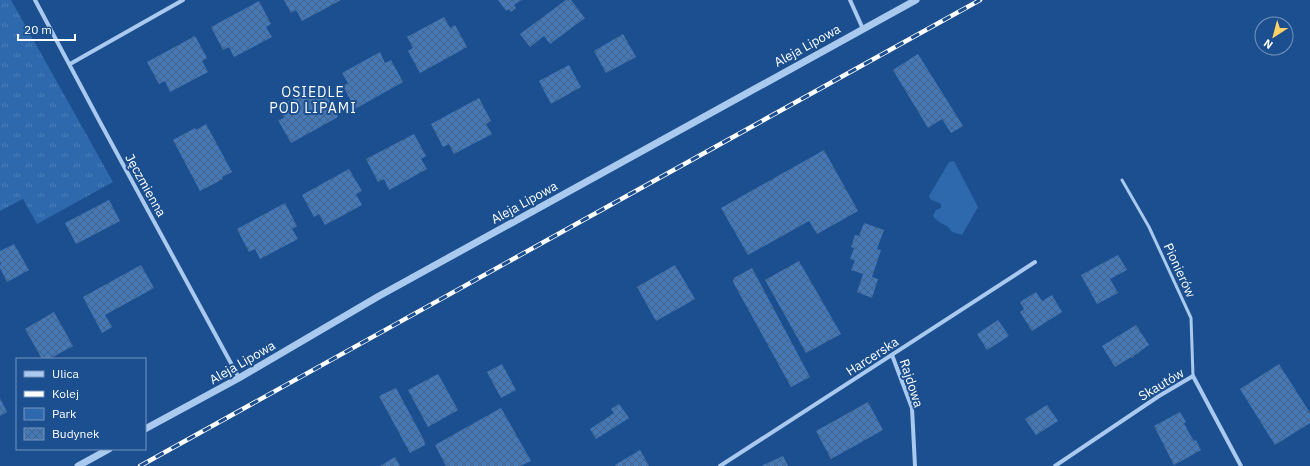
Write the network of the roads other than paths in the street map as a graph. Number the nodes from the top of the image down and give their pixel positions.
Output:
1 (35, 0) edge
2 (183, 0) edge
3 (850, 0) edge
4 (916, 0) edge
5 (863, 29) junction
6 (70, 64) junction
7 (1122, 180) dead end
8 (1035, 262) dead end
9 (892, 355) junction
10 (1193, 376) junction
11 (239, 378) junction
12 (146, 428) edge
13 (107, 450) edge
14 (78, 466) edge
15 (720, 466) edge
16 (915, 466) edge
17 (1055, 466) edge
18 (1241, 466) edge

1 - 6 street, Jęczmienna
2 - 6 street
3 - 5 street
4 - 5 street, Aleja Lipowa
5 - 11 street, Aleja Lipowa
6 - 11 street, Jęczmienna
7 - 10 lane, Pionierów
8 - 9 street, Harcerska
9 - 15 street, Harcerska
9 - 16 street, Rajdowa
10 - 17 street, Skautów
10 - 18 street, Skautów
11 - 12 street, Aleja Lipowa
13 - 14 street

